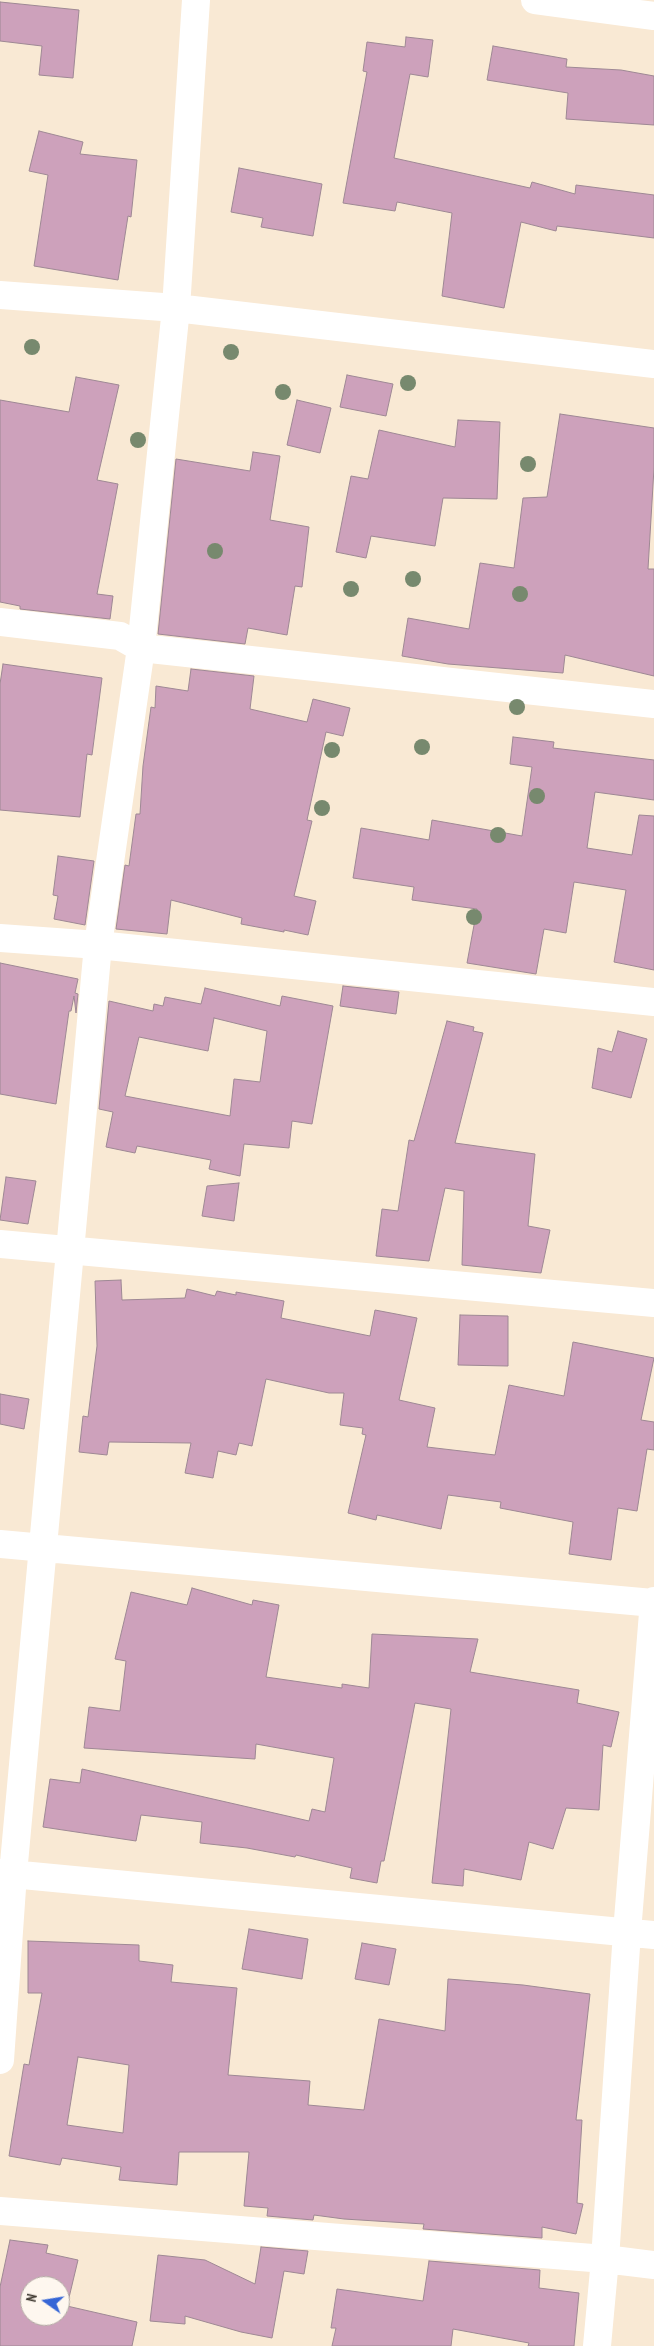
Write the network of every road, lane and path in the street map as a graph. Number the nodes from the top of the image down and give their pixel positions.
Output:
1 (196, 0) edge
2 (535, 0) edge
3 (654, 16) edge
4 (0, 295) edge
5 (176, 308) junction
6 (654, 364) edge
7 (0, 622) edge
8 (141, 648) junction
9 (654, 704) edge
10 (0, 938) edge
11 (98, 945) junction
12 (654, 1002) edge
13 (0, 1244) edge
14 (70, 1251) junction
15 (654, 1303) edge
16 (0, 1544) edge
17 (43, 1548) junction
18 (654, 1602) edge
19 (6, 1873) edge
20 (627, 1932) junction
21 (654, 1935) edge
22 (0, 2060) edge
23 (0, 2211) edge
24 (605, 2259) junction
25 (654, 2265) edge
26 (597, 2346) edge

1 - 5 street
2 - 3 street
4 - 5 street
5 - 6 street
5 - 8 street
7 - 8 street
8 - 9 street
8 - 11 street
10 - 11 street
11 - 12 street
11 - 14 street
13 - 14 street
14 - 15 street
14 - 17 street
16 - 17 street
17 - 18 street
17 - 19 street
18 - 20 street
19 - 20 street
19 - 22 street
20 - 21 street
20 - 24 street
23 - 24 street
24 - 25 street
24 - 26 street

